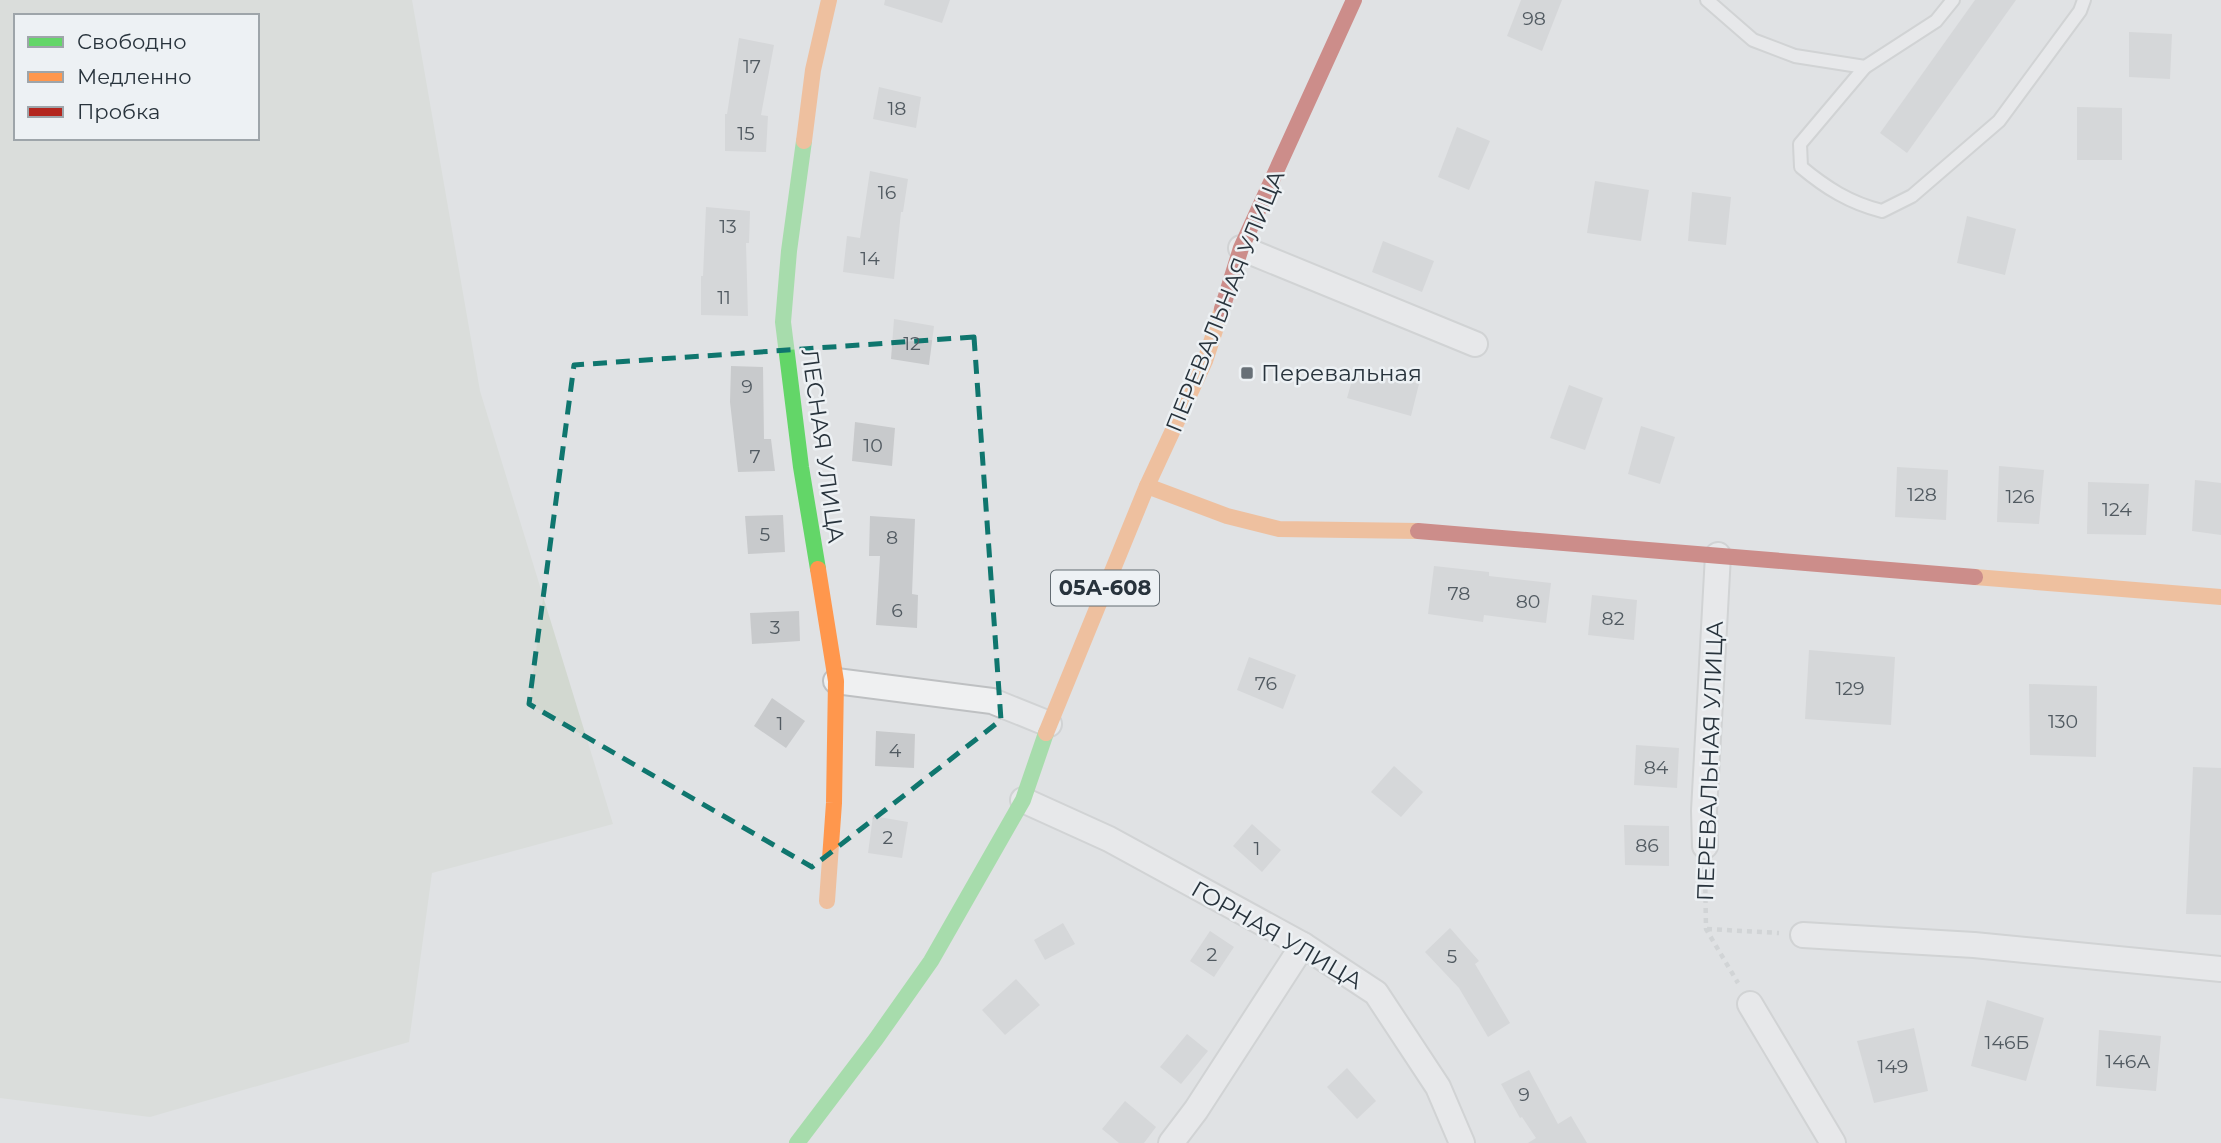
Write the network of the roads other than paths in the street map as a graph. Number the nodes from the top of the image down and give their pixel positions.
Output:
1 (829, 0) edge
2 (1354, 0) edge
3 (1707, 0) edge
4 (1953, 0) edge
5 (2084, 0) edge
6 (1865, 67) junction
7 (1241, 248) junction
8 (1475, 344) dead end
9 (1147, 486) junction
10 (1718, 555) junction
11 (2221, 597) edge
12 (836, 681) junction
13 (1049, 724) junction
14 (1023, 800) junction
15 (1705, 846) road end
16 (827, 901) dead end
17 (1803, 935) road end
18 (1303, 945) junction
19 (2221, 969) edge
20 (1750, 1003) road end
21 (797, 1143) edge
22 (1171, 1143) edge
23 (1462, 1143) edge
24 (1833, 1143) edge

1 - 12 main road, ЛЕСНАЯ УЛИЦА
2 - 7 main road, ПЕРЕВАЛЬНАЯ УЛИЦА / 05А-608
3 - 6 lane
4 - 6 lane
5 - 6 lane
7 - 8 street
7 - 9 main road, ПЕРЕВАЛЬНАЯ УЛИЦА / 05А-608
9 - 10 main road
9 - 13 main road, ПЕРЕВАЛЬНАЯ УЛИЦА / 05А-608
10 - 11 main road
10 - 15 street, ПЕРЕВАЛЬНАЯ УЛИЦА
12 - 13 street
12 - 16 main road, ЛЕСНАЯ УЛИЦА
13 - 14 main road, ПЕРЕВАЛЬНАЯ УЛИЦА / 05А-608
14 - 18 street, ГОРНАЯ УЛИЦА
14 - 21 main road, ПЕРЕВАЛЬНАЯ УЛИЦА / 05А-608
17 - 19 street
18 - 22 street
18 - 23 street, ГОРНАЯ УЛИЦА
20 - 24 street

